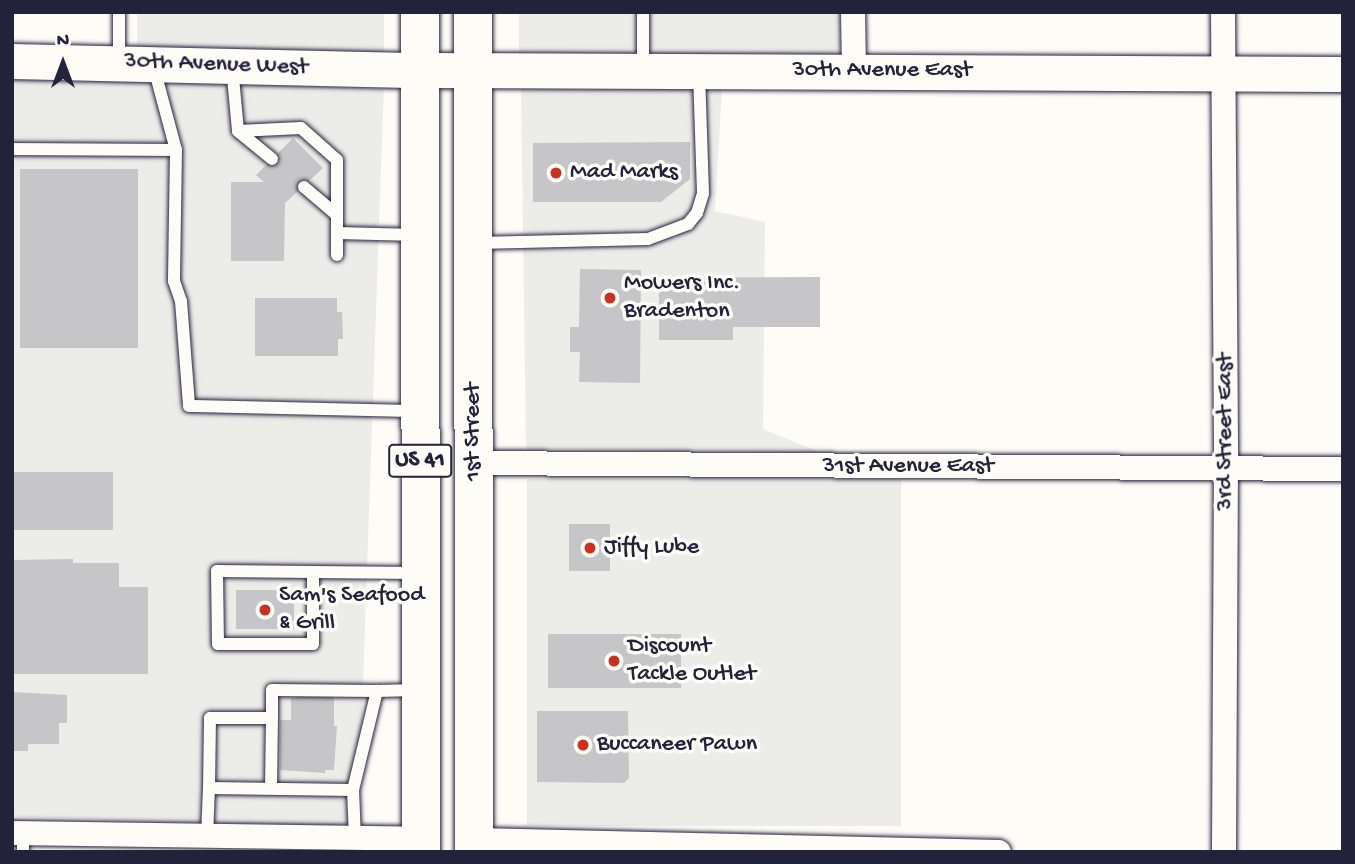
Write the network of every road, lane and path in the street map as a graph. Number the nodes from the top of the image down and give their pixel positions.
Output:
1 (119, 12) edge
2 (420, 12) edge
3 (473, 12) edge
4 (643, 12) edge
5 (853, 12) edge
6 (1223, 12) edge
7 (12, 61) edge
8 (136, 63) junction
9 (232, 66) junction
10 (420, 70) junction
11 (473, 70) junction
12 (854, 70) junction
13 (643, 71) junction
14 (699, 71) junction
15 (1343, 74) edge
16 (1223, 75) junction
17 (238, 131) junction
18 (12, 149) edge
19 (176, 150) junction
20 (272, 159) dead end
21 (304, 187) dead end
22 (337, 215) junction
23 (337, 233) junction
24 (420, 235) junction
25 (473, 243) junction
26 (337, 255) dead end
27 (420, 411) junction
28 (474, 463) junction
29 (1226, 467) junction
30 (1343, 469) edge
31 (313, 572) junction
32 (420, 573) junction
33 (421, 689) junction
34 (377, 691) junction
35 (272, 718) junction
36 (209, 788) junction
37 (271, 788) junction
38 (353, 790) junction
39 (207, 837) junction
40 (19, 839) edge
41 (343, 844) edge
42 (474, 846) edge
43 (421, 848) edge
44 (999, 852) edge
45 (1224, 852) edge

1 - 8 lane
2 - 10 main road, US 41
3 - 11 main road, 1st Street / US 41
4 - 13 lane
5 - 12 street
6 - 16 street, 3rd Street East
7 - 8 street, 30th Avenue West
8 - 9 street, 30th Avenue West
8 - 19 lane
9 - 10 street, 30th Avenue West
9 - 17 lane
10 - 11 street, 30th Avenue East
10 - 24 main road, US 41
11 - 13 street, 30th Avenue East
11 - 25 main road, 1st Street / US 41
12 - 14 street, 30th Avenue East
12 - 16 street, 30th Avenue East
13 - 14 street, 30th Avenue East
14 - 25 lane
15 - 16 street, 30th Avenue East
16 - 29 street, 3rd Street East
17 - 20 lane
17 - 22 lane
18 - 19 lane
19 - 27 lane
21 - 22 lane
22 - 23 lane
23 - 24 lane
23 - 26 lane
24 - 27 main road, US 41
25 - 28 main road, 1st Street / US 41
27 - 32 main road, US 41
28 - 29 street, 31st Avenue East
28 - 42 main road, 1st Street / US 41
29 - 30 street, 31st Avenue East
29 - 45 street, 3rd Street East
31 - 31 lane
31 - 32 lane
32 - 33 main road, US 41
33 - 34 lane
33 - 43 main road, US 41
34 - 35 lane
34 - 38 lane
35 - 36 lane
35 - 37 lane
36 - 37 lane
36 - 39 lane
37 - 38 lane
38 - 41 lane
39 - 40 street
39 - 41 street
41 - 43 street
42 - 44 street

